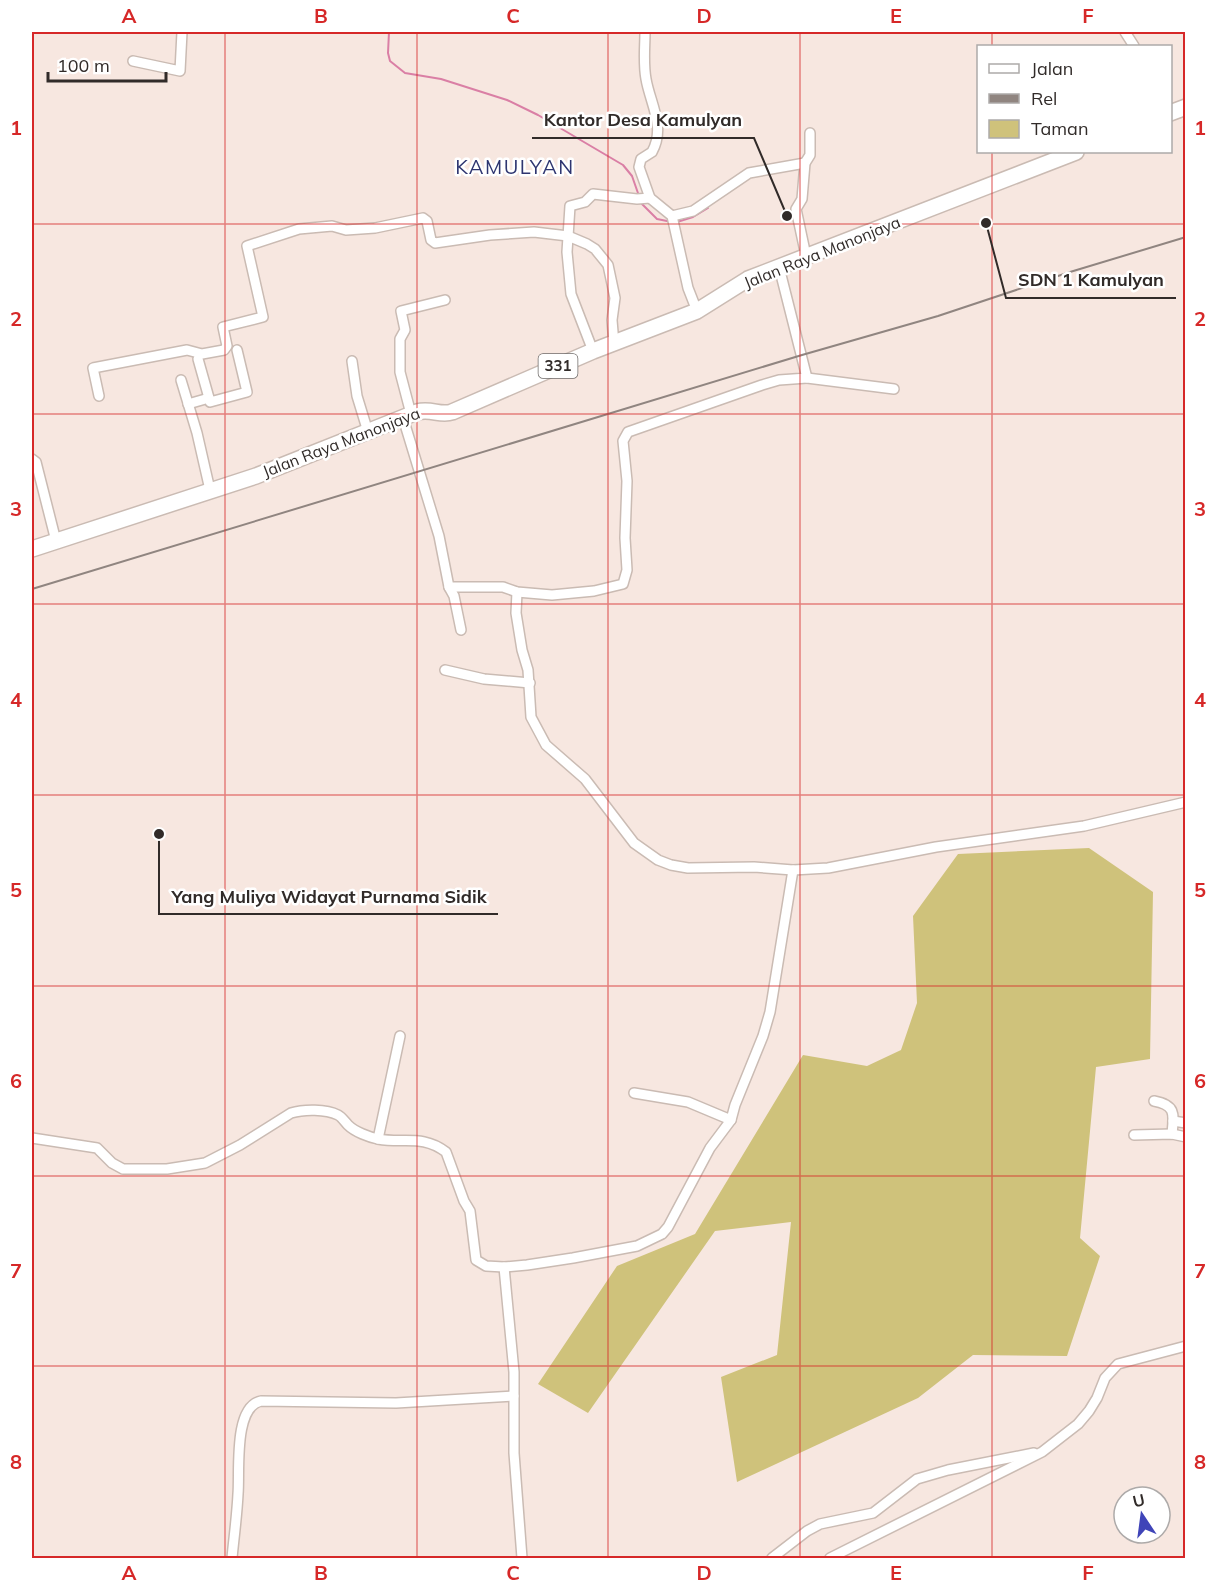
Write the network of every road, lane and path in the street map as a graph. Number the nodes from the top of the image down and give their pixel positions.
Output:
1 (182, 32) edge
2 (645, 32) edge
3 (1125, 32) edge
4 (1133, 45) edge
5 (133, 61) dead end
6 (810, 133) dead end
7 (1073, 153) edge
8 (806, 163) junction
9 (643, 199) junction
10 (672, 216) junction
11 (568, 236) junction
12 (806, 256) junction
13 (778, 267) junction
14 (445, 300) dead end
15 (697, 311) junction
16 (614, 344) junction
17 (237, 350) dead end
18 (593, 351) junction
19 (198, 359) dead end
20 (352, 361) dead end
21 (807, 378) junction
22 (181, 380) dead end
23 (894, 389) dead end
24 (99, 396) dead end
25 (208, 398) junction
26 (188, 404) junction
27 (407, 416) junction
28 (368, 432) junction
29 (32, 459) edge
30 (210, 490) junction
31 (56, 541) junction
32 (32, 549) edge
33 (449, 587) junction
34 (518, 591) junction
35 (461, 630) dead end
36 (445, 670) dead end
37 (530, 683) junction
38 (1185, 802) edge
39 (794, 870) junction
40 (400, 1036) dead end
41 (634, 1094) dead end
42 (1154, 1101) dead end
43 (731, 1120) junction
44 (1173, 1121) junction
45 (1185, 1123) edge
46 (1172, 1134) junction
47 (1134, 1135) dead end
48 (1185, 1137) edge
49 (32, 1138) edge
50 (378, 1139) junction
51 (504, 1267) junction
52 (1185, 1346) edge
53 (514, 1396) junction
54 (1042, 1452) junction
55 (232, 1558) edge
56 (522, 1558) edge
57 (772, 1558) edge
58 (831, 1558) edge

1 - 5 street
2 - 9 street
3 - 4 street
6 - 8 street
7 - 12 main road, Jalan Raya Manonjaya / 331
8 - 10 street
8 - 12 street
9 - 10 street
9 - 11 street
10 - 15 street
11 - 16 street
11 - 18 street
11 - 24 street
12 - 13 main road, Jalan Raya Manonjaya / 331
13 - 15 main road, Jalan Raya Manonjaya / 331
13 - 21 street
14 - 27 street
15 - 16 main road, Jalan Raya Manonjaya / 331
16 - 18 main road, Jalan Raya Manonjaya / 331
17 - 25 street
18 - 27 main road, Jalan Raya Manonjaya / 331
19 - 25 street
20 - 28 street
21 - 23 street
21 - 34 street
22 - 26 street
25 - 26 street
26 - 30 street
27 - 28 main road, Jalan Raya Manonjaya / 331
27 - 33 street
28 - 30 main road, Jalan Raya Manonjaya / 331
29 - 31 street
30 - 31 main road, Jalan Raya Manonjaya / 331
31 - 32 main road, Jalan Raya Manonjaya / 331
33 - 34 street
33 - 35 street
34 - 37 street
36 - 37 street
37 - 39 street
38 - 39 street
39 - 43 street
40 - 50 street
41 - 43 street
42 - 44 street
43 - 51 street
44 - 45 street
44 - 46 street
46 - 47 street
46 - 48 street
49 - 50 street
50 - 51 street
51 - 53 street
52 - 54 street
53 - 55 street
53 - 56 street
54 - 57 street
54 - 58 street

